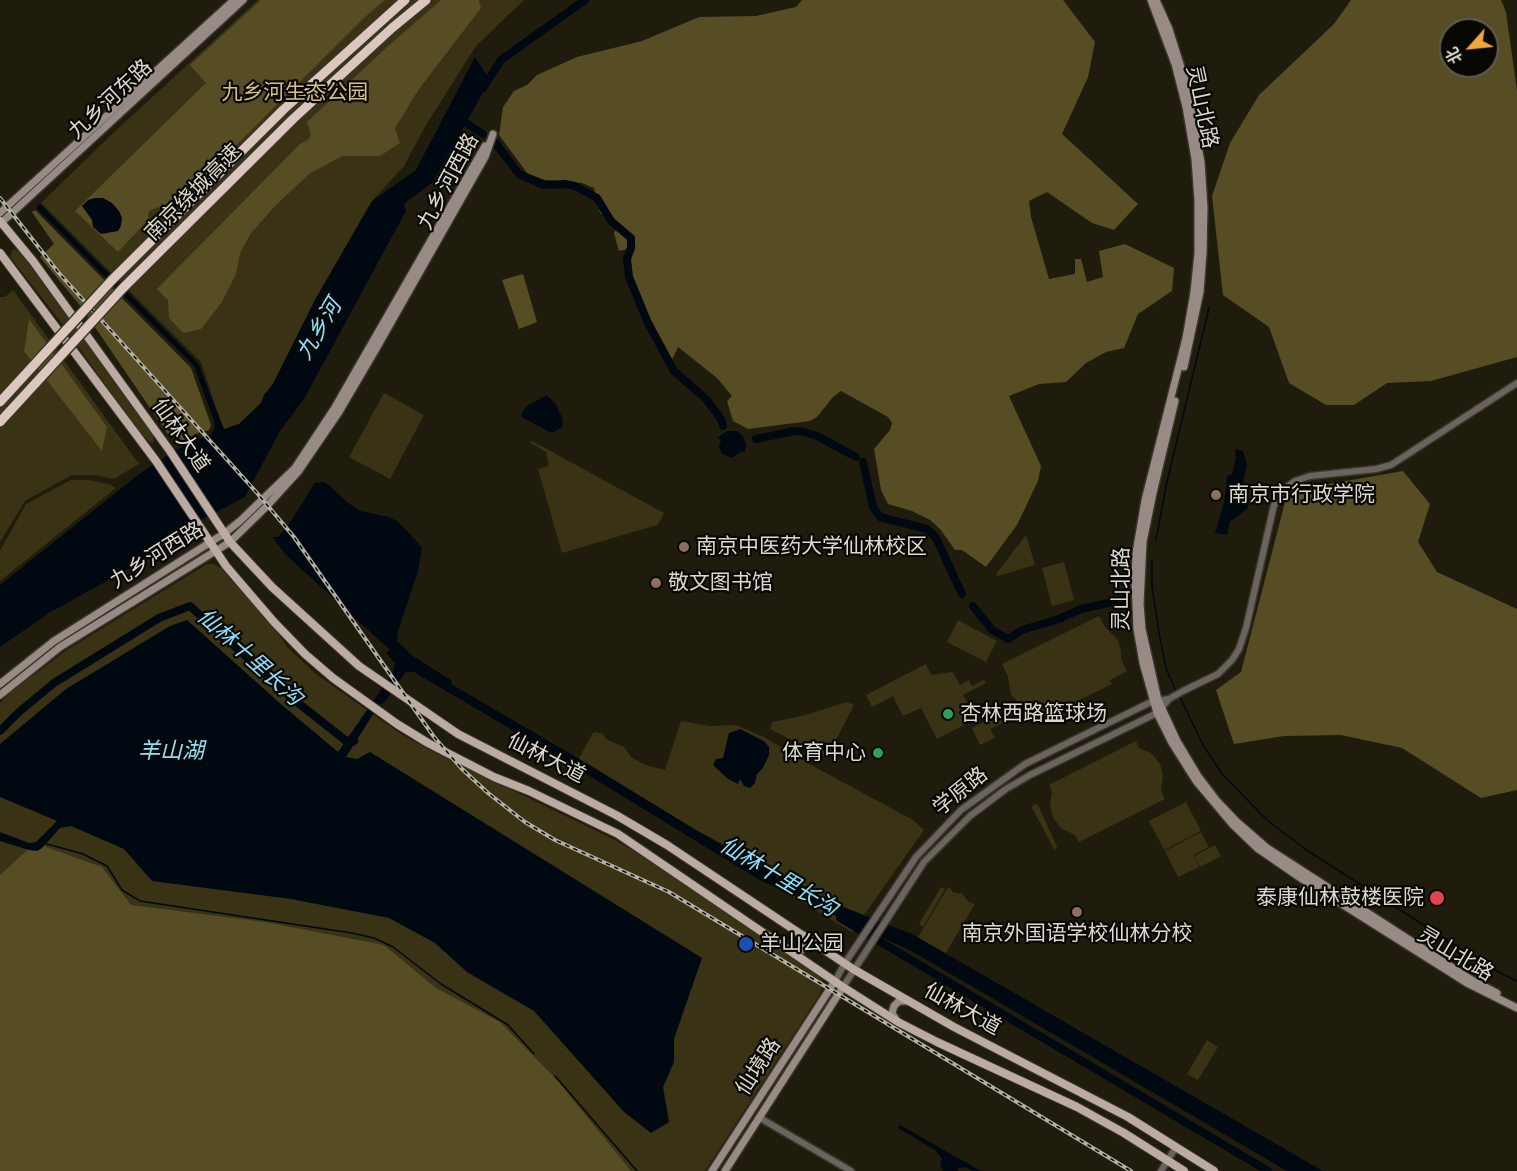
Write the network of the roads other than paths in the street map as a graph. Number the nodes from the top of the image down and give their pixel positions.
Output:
1 (234, 0) edge
2 (243, 0) edge
3 (405, 0) edge
4 (426, 0) edge
5 (1150, 0) edge
6 (1156, 0) edge
7 (0, 213) edge
8 (0, 223) edge
9 (0, 253) edge
10 (1517, 383) edge
11 (0, 402) edge
12 (0, 422) edge
13 (225, 533) junction
14 (210, 542) junction
15 (230, 542) junction
16 (216, 551) junction
17 (0, 684) edge
18 (0, 695) edge
19 (1169, 699) junction
20 (1155, 701) junction
21 (1160, 711) junction
22 (803, 936) junction
23 (792, 952) junction
24 (845, 963) junction
25 (853, 969) junction
26 (835, 981) junction
27 (843, 987) junction
28 (908, 1001) junction
29 (1517, 1003) edge
30 (1517, 1008) edge
31 (898, 1022) junction
32 (1128, 1117) junction
33 (760, 1118) junction
34 (1124, 1133) junction
35 (1176, 1147) junction
36 (1168, 1159) junction
37 (712, 1171) edge
38 (725, 1171) edge
39 (851, 1171) edge
40 (1161, 1171) edge
41 (1184, 1171) edge
42 (1214, 1171) edge

1 - 7 main road, 九乡河东路
2 - 8 main road, 九乡河东路
3 - 11 highway, 南京绕城高速, bridge
4 - 12 highway, 南京绕城高速, bridge
5 - 20 main road, 灵山北路
6 - 20 main road, 灵山北路
8 - 13 main road, 仙林大道
9 - 14 main road, 仙林大道
10 - 19 street, 学原路
13 - 14 main road, 九乡河西路
13 - 15 main road, 仙林大道
13 - 15 main road, 九乡河西路
14 - 16 main road, 仙林大道
14 - 17 main road, 九乡河西路
15 - 16 main road, 九乡河西路
15 - 22 main road, 仙林大道
16 - 18 main road, 九乡河西路
16 - 23 main road, 仙林大道
19 - 20 street, 学原路
19 - 21 street, 学原路
20 - 21 main road, 灵山北路
20 - 24 street, 学原路
21 - 25 street, 学原路
21 - 29 main road, 灵山北路
21 - 30 main road, 灵山北路
22 - 23 main road
22 - 24 main road, 仙林大道
23 - 26 main road, 仙林大道
24 - 25 main road, 仙林大道
24 - 26 street, 学原路
25 - 27 street, 学原路
25 - 28 main road, 仙林大道
26 - 27 main road, 仙林大道
26 - 37 main road, 仙境路
27 - 31 main road, 仙林大道
27 - 33 main road, 仙境路
28 - 31 main road
28 - 32 main road, 仙林大道
31 - 34 main road, 仙林大道
32 - 34 main road
32 - 35 main road, 仙林大道
33 - 38 main road, 仙境路
33 - 39 street
34 - 36 main road, 仙林大道
35 - 36 street
35 - 42 main road, 仙林大道
36 - 40 street
36 - 41 main road, 仙林大道

